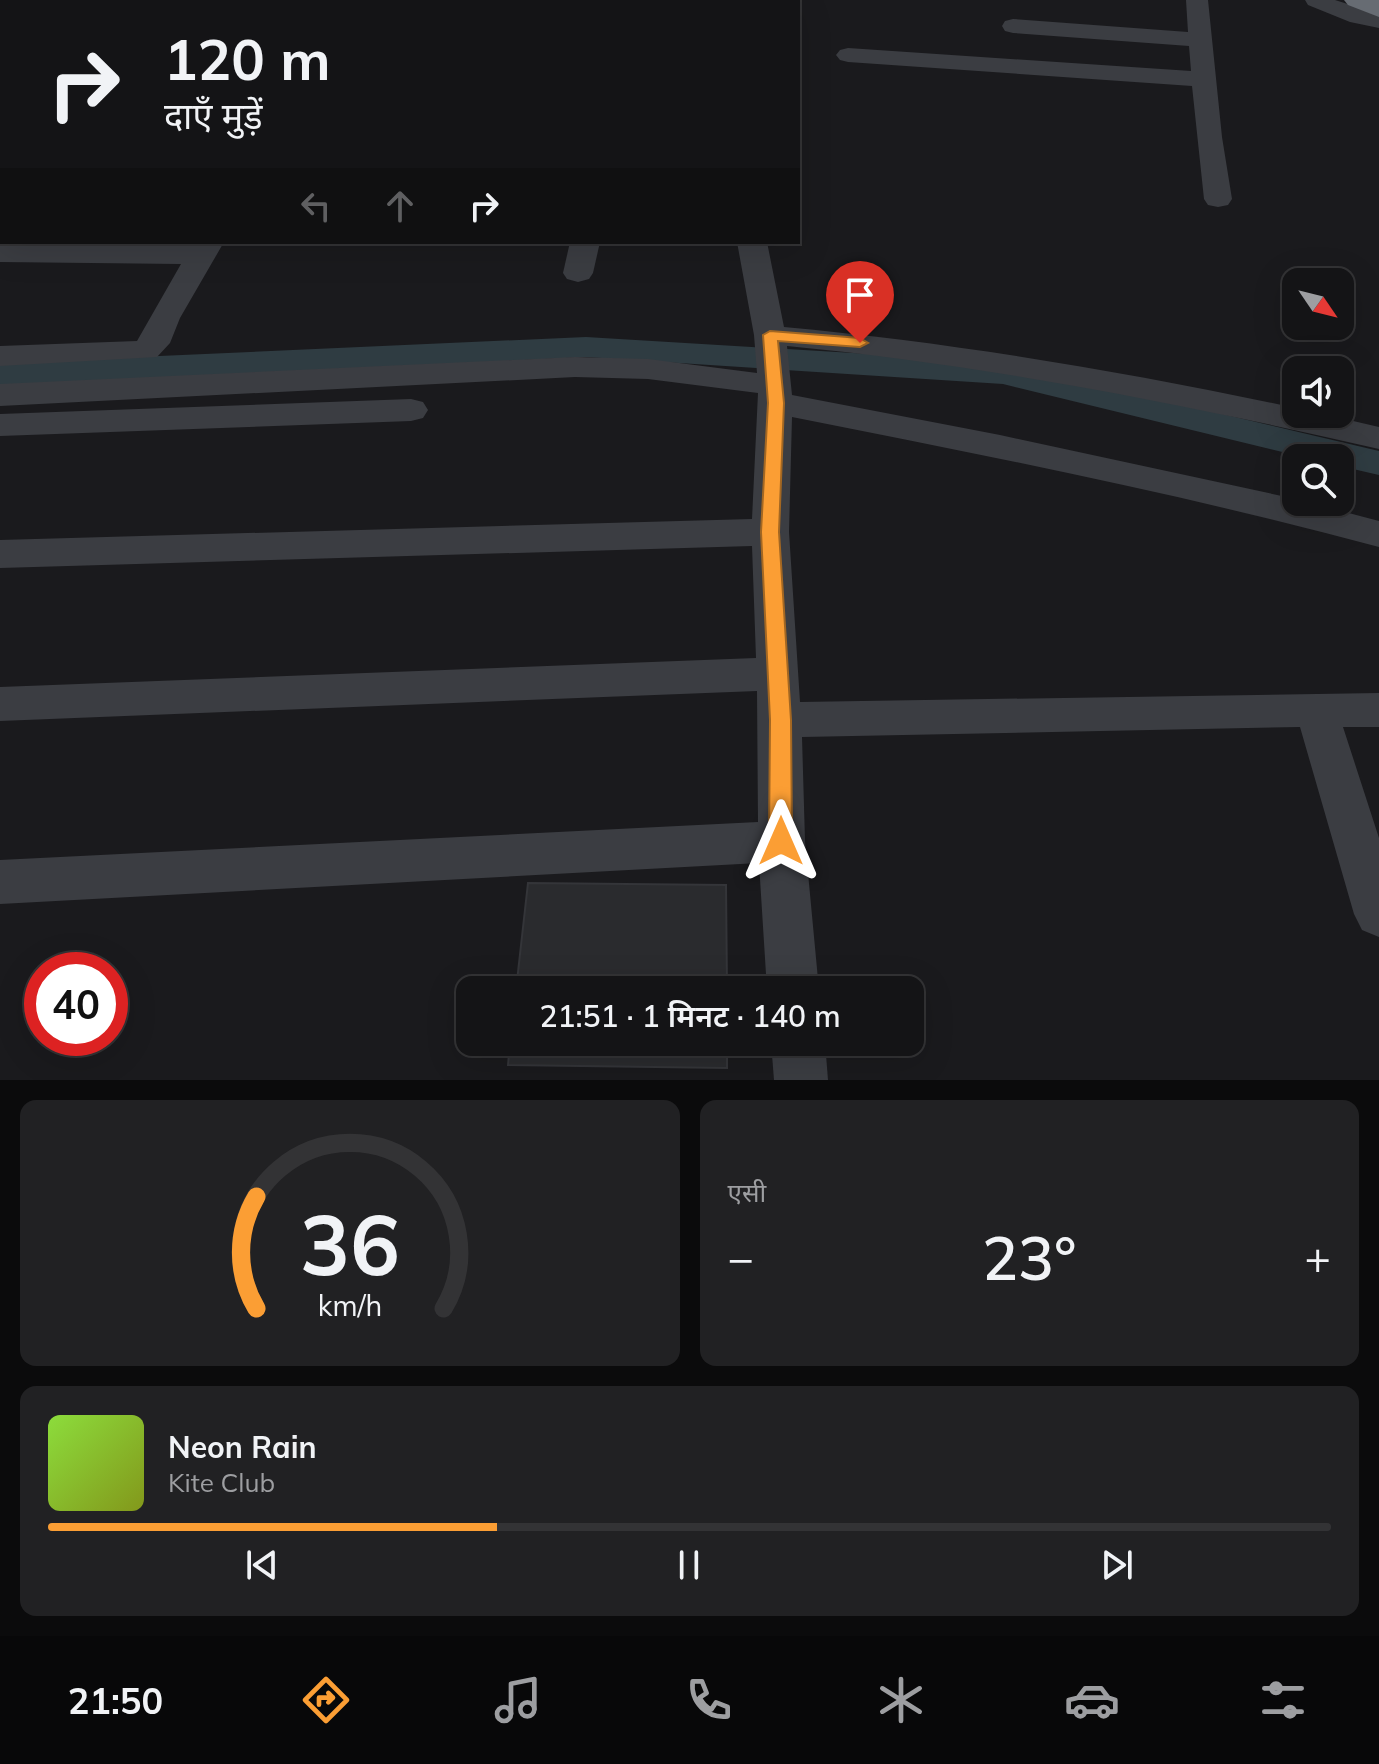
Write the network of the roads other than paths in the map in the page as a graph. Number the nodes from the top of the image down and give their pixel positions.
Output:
1 (1197, 0) edge
2 (1316, 0) edge
3 (1357, 0) edge
4 (1379, 9) edge
5 (1379, 21) edge
6 (1013, 26) dead end
7 (1200, 40) junction
8 (848, 55) dead end
9 (1203, 79) junction
10 (1218, 199) dead end
11 (585, 244) edge
12 (752, 244) edge
13 (54, 248) edge
14 (205, 249) edge
15 (0, 253) edge
16 (578, 273) dead end
17 (0, 356) edge
18 (773, 368) junction
19 (0, 395) edge
20 (411, 410) dead end
21 (0, 425) edge
22 (1379, 438) edge
23 (770, 532) junction
24 (1379, 534) edge
25 (0, 554) edge
26 (776, 674) junction
27 (0, 704) edge
28 (1316, 709) junction
29 (1379, 710) edge
30 (780, 720) junction
31 (781, 841) junction
32 (0, 882) edge
33 (1379, 914) edge
34 (792, 976) edge
35 (799, 1056) edge
36 (801, 1080) edge

1 - 7 street
2 - 5 street
3 - 4 highway
6 - 7 street
7 - 9 street
8 - 9 street
9 - 10 street
11 - 16 street
12 - 18 street
13 - 14 street
13 - 15 street
14 - 17 street
18 - 19 street
18 - 22 street
18 - 23 street
18 - 24 street
20 - 21 street
23 - 25 street
23 - 26 street
26 - 27 street
26 - 30 street
28 - 29 street
28 - 30 street
28 - 33 street
30 - 31 street
31 - 32 street
31 - 34 street
35 - 36 street

